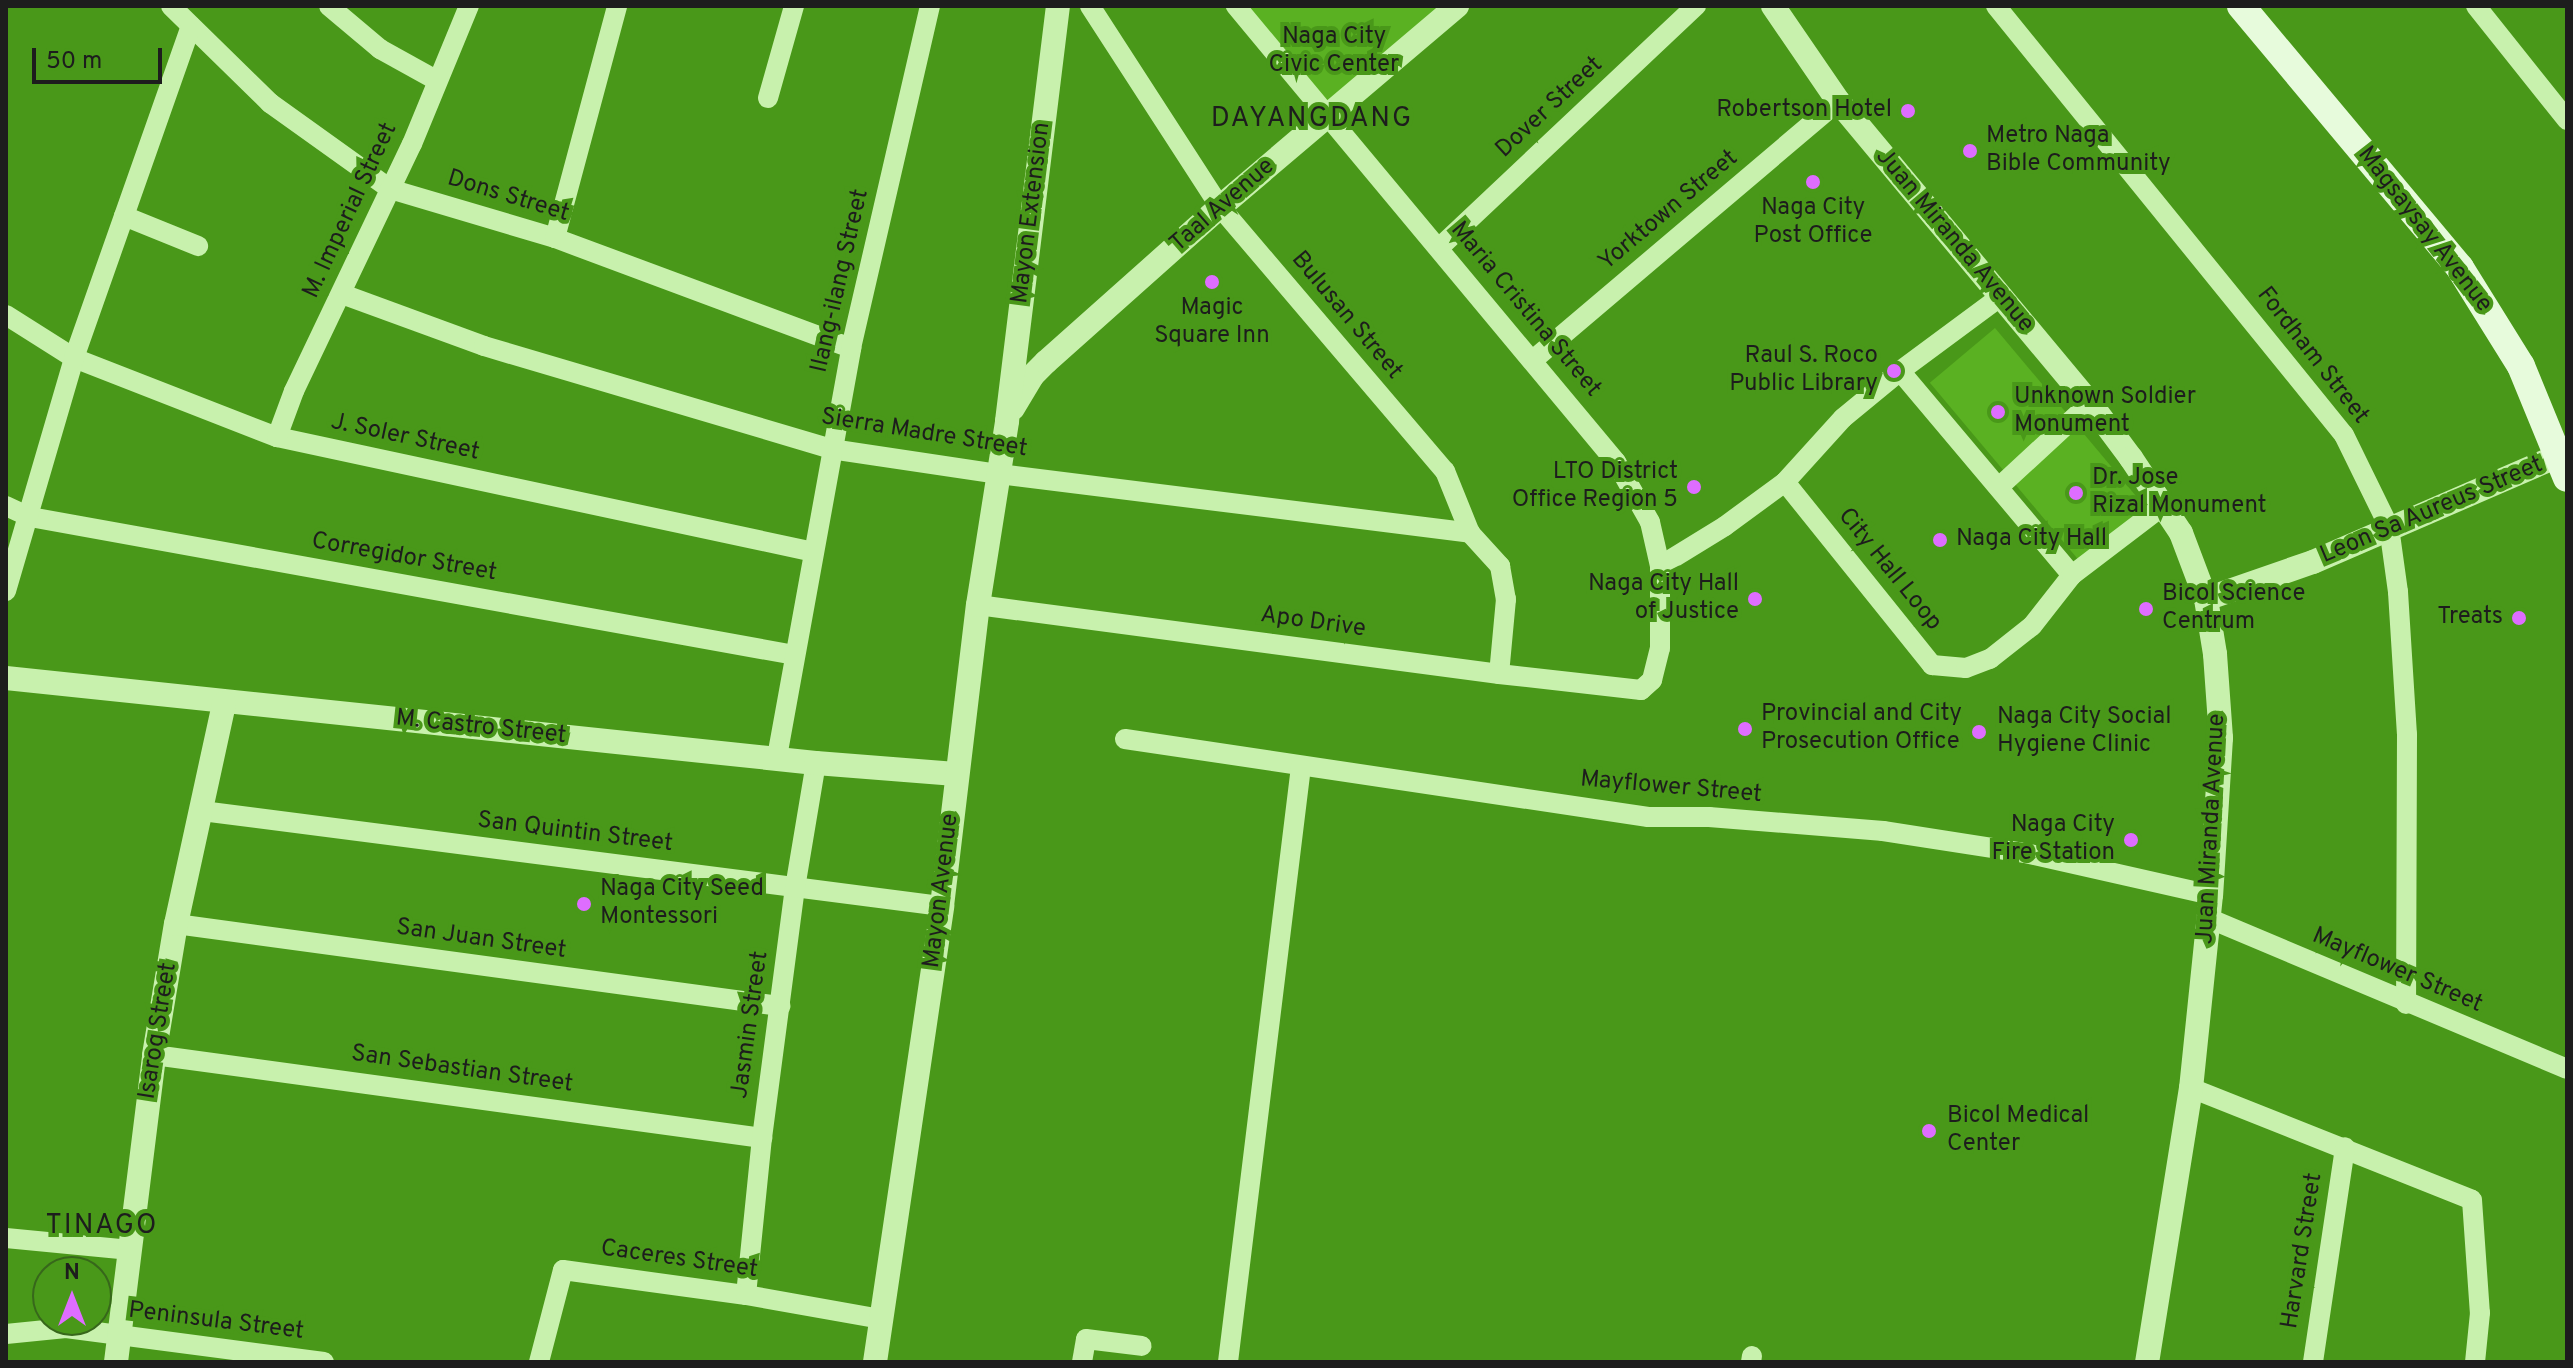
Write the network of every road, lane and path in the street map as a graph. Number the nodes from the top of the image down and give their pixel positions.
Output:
1 (171, 6) edge
2 (329, 6) edge
3 (469, 6) edge
4 (617, 6) edge
5 (794, 6) edge
6 (930, 6) edge
7 (1058, 6) edge
8 (1090, 6) edge
9 (1236, 6) edge
10 (1457, 6) edge
11 (1696, 6) edge
12 (1773, 6) edge
13 (1996, 6) edge
14 (2241, 6) edge
15 (2476, 6) edge
16 (191, 26) junction
17 (436, 80) junction
18 (768, 98) dead end
19 (1838, 101) junction
20 (1328, 116) junction
21 (2567, 120) edge
22 (390, 189) junction
23 (1220, 207) junction
24 (124, 216) junction
25 (555, 238) junction
26 (198, 246) dead end
27 (1440, 247) junction
28 (342, 294) junction
29 (2000, 297) junction
30 (6, 315) edge
31 (851, 348) junction
32 (74, 358) junction
33 (1533, 360) junction
34 (1900, 371) junction
35 (2090, 403) junction
36 (1007, 421) junction
37 (277, 437) junction
38 (831, 449) junction
39 (2565, 462) edge
40 (999, 474) junction
41 (1785, 482) junction
42 (1999, 487) junction
43 (2164, 505) junction
44 (6, 506) edge
45 (30, 517) junction
46 (2389, 527) junction
47 (1470, 533) junction
48 (814, 552) junction
49 (1660, 566) junction
50 (2072, 575) junction
51 (6, 591) edge
52 (2206, 599) junction
53 (978, 605) junction
54 (795, 655) junction
55 (1499, 674) junction
56 (6, 678) edge
57 (1641, 690) joint
58 (224, 703) junction
59 (1125, 739) dead end
60 (777, 757) junction
61 (816, 763) junction
62 (1301, 767) junction
63 (956, 774) junction
64 (202, 811) junction
65 (795, 888) junction
66 (942, 906) junction
67 (2210, 907) junction
68 (176, 924) junction
69 (2406, 1004) junction
70 (780, 1006) junction
71 (154, 1055) junction
72 (2567, 1069) edge
73 (2191, 1088) junction
74 (762, 1138) junction
75 (2345, 1147) junction
76 (6, 1238) edge
77 (130, 1250) junction
78 (746, 1295) junction
79 (881, 1319) junction
80 (6, 1334) edge
81 (120, 1336) junction
82 (1142, 1346) dead end
83 (116, 1362) edge
84 (324, 1362) edge
85 (539, 1362) edge
86 (875, 1362) edge
87 (1082, 1362) edge
88 (1228, 1362) edge
89 (2147, 1362) edge
90 (2313, 1362) edge
91 (2475, 1362) edge

1 - 16 street, Dons Street
2 - 17 street
3 - 17 street, M. Imperial Street
4 - 25 street
5 - 18 street
6 - 31 street, Ilang-ilang Street
7 - 36 street, Mayon Extension
8 - 23 street, Bulusan Street
9 - 20 street, Maria Cristina Street
10 - 20 street, Taal Avenue
11 - 27 street, Dover Street
12 - 19 street, Juan Miranda Avenue
13 - 46 street, Fordham Street
14 - 39 main road, Magsaysay Avenue
15 - 21 street
16 - 22 street, Dons Street
16 - 24 street
17 - 22 street, M. Imperial Street
19 - 29 street, Juan Miranda Avenue
19 - 33 street, Yorktown Street
20 - 23 street, Taal Avenue
20 - 27 street, Maria Cristina Street
22 - 25 street, Dons Street
22 - 28 street, M. Imperial Street
23 - 36 street, Taal Avenue
23 - 47 street, Bulusan Street
24 - 26 street
24 - 32 street
25 - 31 street, Dons Street
27 - 33 street, Maria Cristina Street
28 - 37 street, M. Imperial Street
28 - 38 street, Sierra Madre Street
29 - 34 street
29 - 35 street, Juan Miranda Avenue
30 - 32 street, J. Soler Street
31 - 38 street, Ilang-ilang Street
32 - 37 street, J. Soler Street
32 - 45 street
33 - 49 street, Maria Cristina Street
34 - 41 street
34 - 42 street
35 - 42 street
35 - 43 street, Juan Miranda Avenue
36 - 40 street, Mayon Avenue
37 - 48 street, J. Soler Street
38 - 40 street, Sierra Madre Street
38 - 48 street, Ilang-ilang Street
39 - 46 street, Leon Sa Aureus Street
40 - 47 street, Sierra Madre Street
40 - 53 street, Mayon Avenue
41 - 49 street
41 - 50 street, City Hall Loop
42 - 50 street
43 - 50 street, City Hall Loop
43 - 52 street, Juan Miranda Avenue
44 - 45 street, Corregidor Street
45 - 51 street
45 - 54 street, Corregidor Street
46 - 52 street, Leon Sa Aureus Street
46 - 69 street, Fordham Street
47 - 55 street, Bulusan Street
48 - 54 street, Ilang-ilang Street
49 - 57 street, Maria Cristina Street
52 - 67 street, Juan Miranda Avenue
53 - 55 street, Apo Drive
53 - 63 street, Mayon Avenue
54 - 60 street, Ilang-ilang Street
55 - 57 street, Apo Drive
56 - 58 street, M. Castro Street
58 - 60 street, M. Castro Street
58 - 64 street, Isarog Street
59 - 62 street, Mayflower Street
60 - 61 street, M. Castro Street
61 - 63 street, M. Castro Street
61 - 65 street, Jasmin Street
62 - 67 street, Mayflower Street
62 - 88 street
63 - 66 street, Mayon Avenue
64 - 65 street, San Quintin Street
64 - 68 street, Isarog Street
65 - 66 street, San Quintin Street
65 - 70 street, Jasmin Street
66 - 79 street, Mayon Avenue
67 - 69 street, Mayflower Street
67 - 73 street, Juan Miranda Avenue
68 - 70 street, San Juan Street
68 - 71 street, Isarog Street
69 - 72 street, Mayflower Street
70 - 74 street, Jasmin Street
71 - 74 street, San Sebastian Street
71 - 77 street, Isarog Street
73 - 75 street
73 - 89 street, Juan Miranda Avenue
74 - 78 street, Jasmin Street
75 - 90 street, Harvard Street
75 - 91 street
76 - 77 street
77 - 81 street, Isarog Street
78 - 79 street, Caceres Street
78 - 85 street, Caceres Street
79 - 86 street, Mayon Avenue
80 - 81 street, Peninsula Street
81 - 83 street, Isarog Street
81 - 84 street, Peninsula Street
82 - 87 street

